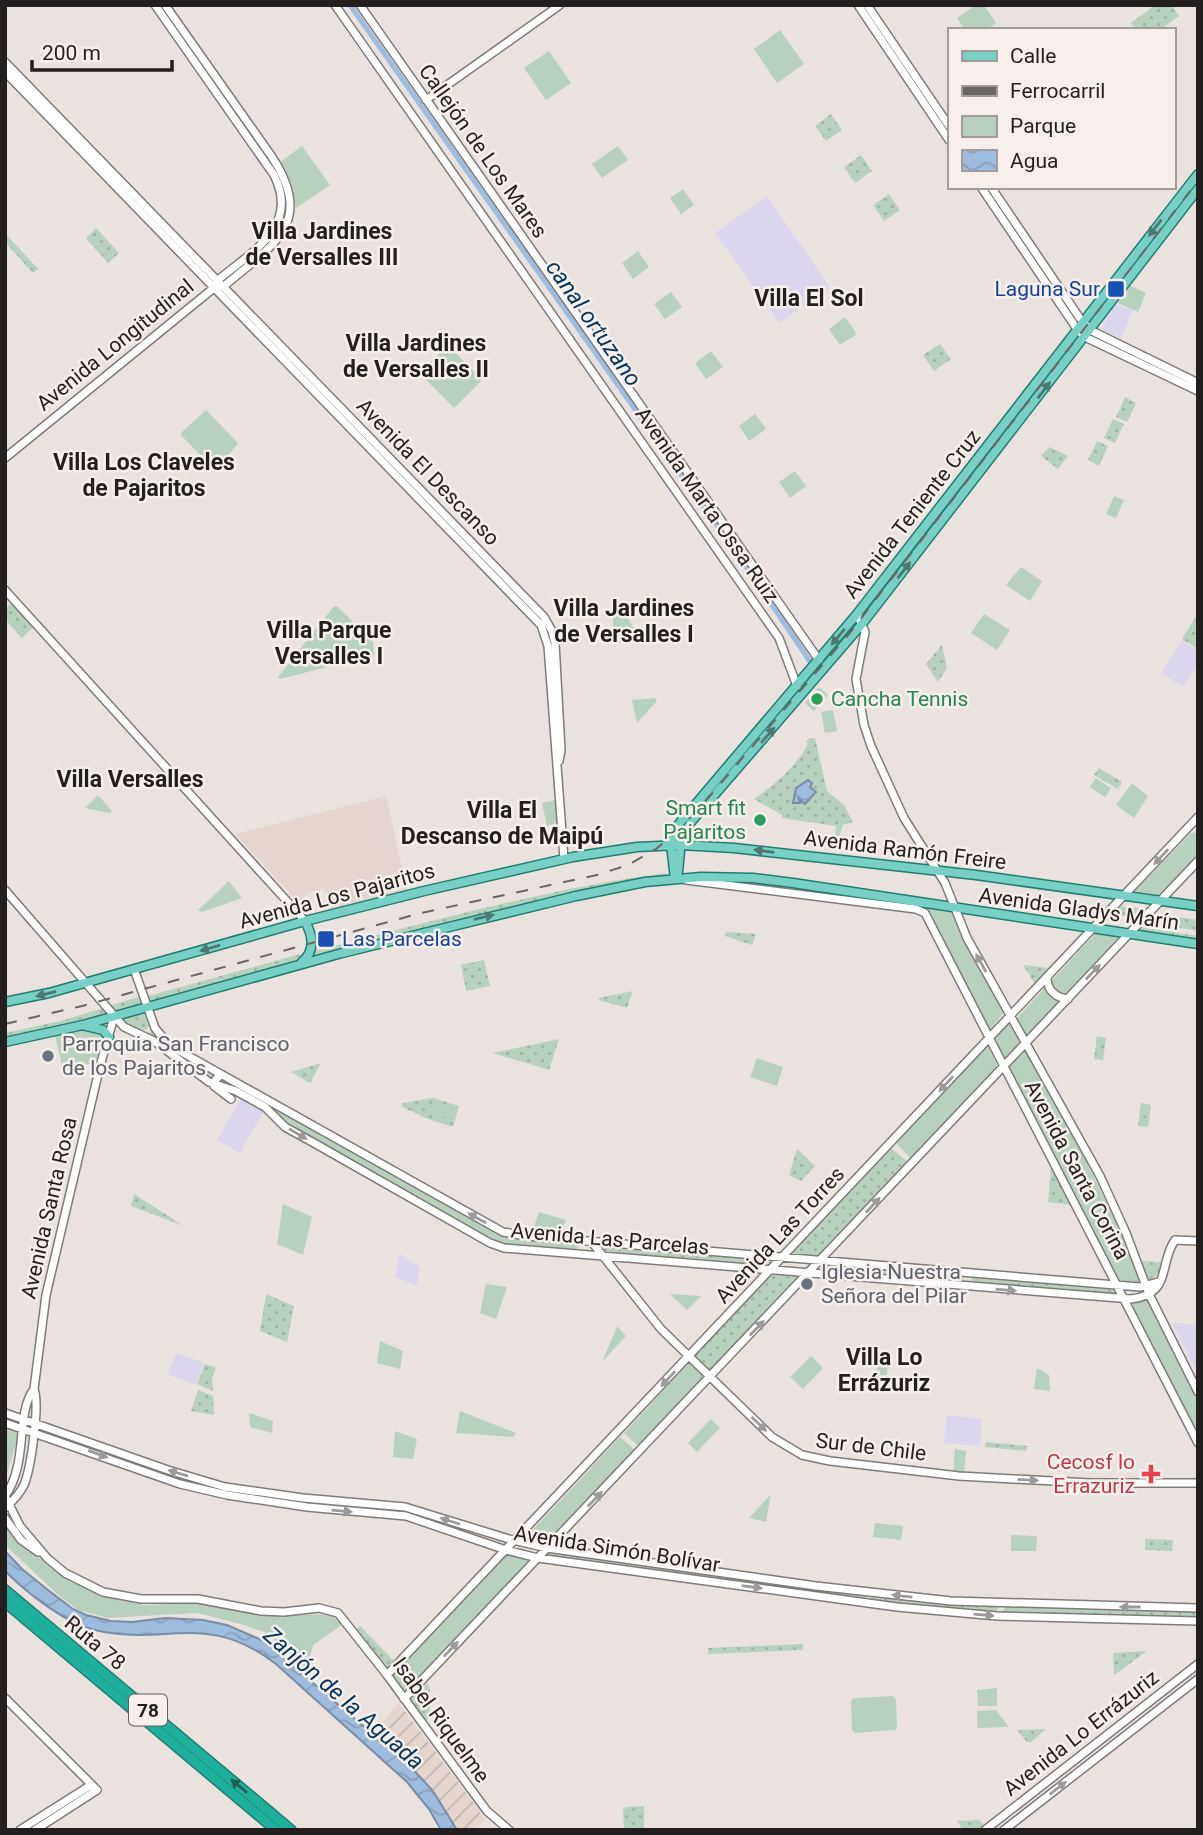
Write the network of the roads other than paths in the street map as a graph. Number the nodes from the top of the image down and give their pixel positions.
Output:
1 (155, 5) edge
2 (165, 5) edge
3 (335, 5) edge
4 (360, 5) edge
5 (560, 5) edge
6 (858, 5) edge
7 (867, 5) edge
8 (5, 62) edge
9 (5, 72) edge
10 (426, 100) junction
11 (948, 125) edge
12 (948, 139) edge
13 (1198, 174) edge
14 (983, 189) edge
15 (991, 189) edge
16 (1198, 189) edge
17 (1007, 219) junction
18 (219, 284) junction
19 (1080, 326) junction
20 (1087, 333) junction
21 (1198, 383) edge
22 (1198, 391) edge
23 (5, 458) edge
24 (5, 590) edge
25 (857, 614) junction
26 (862, 624) junction
27 (819, 660) junction
28 (797, 686) junction
29 (1198, 818) edge
30 (1188, 828) junction
31 (1198, 829) edge
32 (676, 845) junction
33 (564, 859) junction
34 (931, 859) junction
35 (1198, 861) edge
36 (925, 870) junction
37 (938, 871) junction
38 (677, 879) junction
39 (5, 890) edge
40 (1124, 896) junction
41 (1161, 901) junction
42 (1198, 906) edge
43 (956, 908) junction
44 (305, 921) junction
45 (1094, 929) junction
46 (1130, 934) junction
47 (1198, 944) edge
48 (299, 964) junction
49 (134, 969) junction
50 (1047, 978) junction
51 (86, 983) junction
52 (1068, 999) junction
53 (5, 1002) edge
54 (148, 1007) junction
55 (1010, 1015) junction
56 (114, 1017) junction
57 (154, 1025) junction
58 (83, 1026) junction
59 (126, 1028) junction
60 (993, 1034) junction
61 (139, 1035) junction
62 (109, 1037) junction
63 (5, 1042) edge
64 (1026, 1043) junction
65 (1008, 1062) junction
66 (221, 1075) junction
67 (214, 1085) junction
68 (231, 1099) dead end
69 (281, 1109) junction
70 (275, 1116) junction
71 (423, 1188) junction
72 (416, 1201) junction
73 (590, 1240) junction
74 (1198, 1241) edge
75 (603, 1256) junction
76 (783, 1256) junction
77 (821, 1259) junction
78 (770, 1271) junction
79 (809, 1273) junction
80 (1162, 1279) junction
81 (1121, 1285) junction
82 (1143, 1286) junction
83 (1147, 1296) junction
84 (1128, 1299) junction
85 (689, 1356) junction
86 (710, 1377) junction
87 (34, 1389) junction
88 (1198, 1392) edge
89 (5, 1413) edge
90 (25, 1421) junction
91 (5, 1423) edge
92 (34, 1424) junction
93 (24, 1430) junction
94 (33, 1433) junction
95 (1198, 1443) edge
96 (1198, 1483) edge
97 (5, 1496) edge
98 (7, 1506) edge
99 (5, 1518) edge
100 (515, 1541) junction
101 (547, 1548) junction
102 (506, 1550) junction
103 (47, 1558) junction
104 (538, 1558) junction
105 (5, 1590) edge
106 (5, 1602) edge
107 (1197, 1615) edge
108 (1198, 1664) edge
109 (387, 1675) junction
110 (1198, 1679) edge
111 (5, 1698) edge
112 (404, 1699) junction
113 (94, 1787) junction
114 (20, 1830) edge
115 (35, 1830) edge
116 (276, 1830) edge
117 (291, 1830) edge
118 (509, 1830) edge
119 (985, 1830) edge
120 (1004, 1830) edge

1 - 18 street, Avenida Longitudinal
2 - 18 street, Avenida Longitudinal
3 - 28 street, Avenida Marta Ossa Ruiz
4 - 10 street, Callejón de Los Mares
5 - 10 street
6 - 12 street
7 - 11 street
8 - 18 street, Avenida El Descanso
9 - 18 street, Avenida El Descanso
10 - 27 street, Callejón de Los Mares
13 -> 19 main road, Avenida Teniente Cruz
14 - 17 street
15 - 17 street
16 - 20 main road, Avenida Teniente Cruz
17 - 19 street
18 - 23 street, Avenida Longitudinal
18 - 33 street, Avenida El Descanso
19 - 20 street
19 - 25 main road, Avenida Teniente Cruz
20 - 21 street
20 - 22 street
26 -> 20 main road, Avenida Teniente Cruz
24 - 44 street
25 - 26 street
25 -> 27 main road, Avenida Teniente Cruz
32 -> 26 main road, Avenida Teniente Cruz
26 - 34 street, Avenida Santa Corina
27 - 28 main road, Avenida Teniente Cruz
28 - 32 main road, Avenida Teniente Cruz
29 - 30 street, Avenida Las Torres
30 - 31 street
30 -> 40 street, Avenida Las Torres
32 - 33 main road, Avenida Los Pajaritos
36 -> 32 main road, Avenida Ramón Freire
32 - 38 main road
33 - 44 main road, Avenida Los Pajaritos
34 - 36 street
34 - 37 street, Avenida Santa Corina
35 - 41 street
36 - 37 main road, Avenida Ramón Freire
37 - 40 main road, Avenida Ramón Freire
37 - 43 street, Avenida Santa Corina
38 - 43 main road
48 -> 38 main road
38 - 60 street, Avenida Santa Corina
39 - 51 street, Avenida Las Parcelas
40 - 41 main road, Avenida Gladys Marín
40 - 45 street, Avenida Las Torres
41 - 42 main road, Avenida Gladys Marín
41 - 46 street
43 - 45 main road, Avenida Gladys Marín
55 -> 43 street, Avenida Santa Corina
44 - 48 main road
44 -> 49 main road, Avenida Los Pajaritos
45 - 46 main road, Avenida Gladys Marín
45 - 50 street, Avenida Las Torres
46 - 47 main road, Avenida Gladys Marín
52 -> 46 street
48 - 54 main road
49 - 51 main road, Avenida Los Pajaritos
49 - 54 street, Avenida Las Parcelas
50 - 52 street
50 - 55 street, Avenida Las Torres
51 -> 53 main road, Avenida Los Pajaritos
51 - 56 street, Avenida Las Parcelas
52 - 64 street
54 - 56 main road
54 - 57 street, Avenida Las Parcelas
55 - 60 street, Avenida Las Torres
55 - 64 street, Avenida Santa Corina
56 - 58 main road
56 - 59 street, Avenida Las Parcelas
56 - 62 street, Avenida Santa Rosa
57 - 61 street
57 - 66 street, Avenida Las Parcelas
58 - 62 main road
58 - 63 main road
59 - 61 street, Avenida Las Parcelas
59 - 62 street
60 - 65 street, Avenida Santa Corina
60 -> 76 street, Avenida Las Torres
61 - 67 street, Avenida Las Parcelas
62 - 87 street, Avenida Santa Rosa
64 - 65 street
64 - 82 street, Avenida Santa Corina
77 -> 65 street
65 - 81 street, Avenida Santa Corina
66 - 67 street
66 - 69 street, Avenida Las Parcelas
67 - 68 street
67 - 70 street, Avenida Las Parcelas
69 - 70 street
69 - 71 street, Avenida Las Parcelas
70 -> 72 street, Avenida Las Parcelas
71 - 72 street
73 -> 71 street, Avenida Las Parcelas
72 - 75 street, Avenida Las Parcelas
73 - 75 street, Sur de Chile
73 - 76 street, Avenida Las Parcelas
74 - 80 street
75 - 78 street, Avenida Las Parcelas
75 - 85 street, Sur de Chile
76 - 77 street, Avenida Las Parcelas
76 - 78 street, Avenida Las Torres
77 - 79 street
77 - 81 street, Avenida Las Parcelas
78 - 79 street, Avenida Las Parcelas
78 - 85 street, Avenida Las Torres
79 -> 84 street, Avenida Las Parcelas
86 -> 79 street
80 - 82 street
80 - 83 street
81 - 82 street, Avenida Las Parcelas
81 - 84 street, Avenida Santa Corina
82 - 83 street, Avenida Santa Corina
83 - 84 street, Avenida Las Parcelas
83 - 88 street, Avenida Santa Corina
84 - 95 street, Avenida Santa Corina
85 - 86 street, Sur de Chile
85 -> 100 street, Avenida Las Torres
86 -> 96 street, Sur de Chile
101 -> 86 street
87 - 90 street, Avenida Santa Rosa
87 - 92 street, Avenida Santa Rosa
89 - 90 street, Avenida Simón Bolívar
90 - 92 street, Avenida Simón Bolívar
90 - 93 street, Avenida Santa Rosa
91 - 93 street, Avenida Simón Bolívar
92 - 94 street, Avenida Santa Rosa
100 -> 92 street, Avenida Simón Bolívar
93 - 94 street, Avenida Simón Bolívar
93 - 97 street, Avenida Santa Rosa
94 - 98 street, Avenida Santa Rosa
94 -> 102 street, Avenida Simón Bolívar
97 - 98 street
98 - 103 street
99 - 103 street
100 - 101 street, Avenida Simón Bolívar
100 - 102 street, Avenida Las Torres
101 - 104 street
107 -> 101 street, Avenida Simón Bolívar
102 - 104 street, Avenida Simón Bolívar
102 - 109 street, Avenida Las Torres
103 - 109 street, Isabel Riquelme
104 -> 107 street, Avenida Simón Bolívar
112 -> 104 street
117 -> 105 highway, Ruta 78 / 78
106 - 116 highway, Ruta 78 / 78
108 - 119 street, Avenida Lo Errázuriz
109 - 112 street, Isabel Riquelme
120 -> 110 street, Avenida Lo Errázuriz
111 - 113 street
112 - 118 street, Isabel Riquelme
113 - 114 street
113 - 115 street

